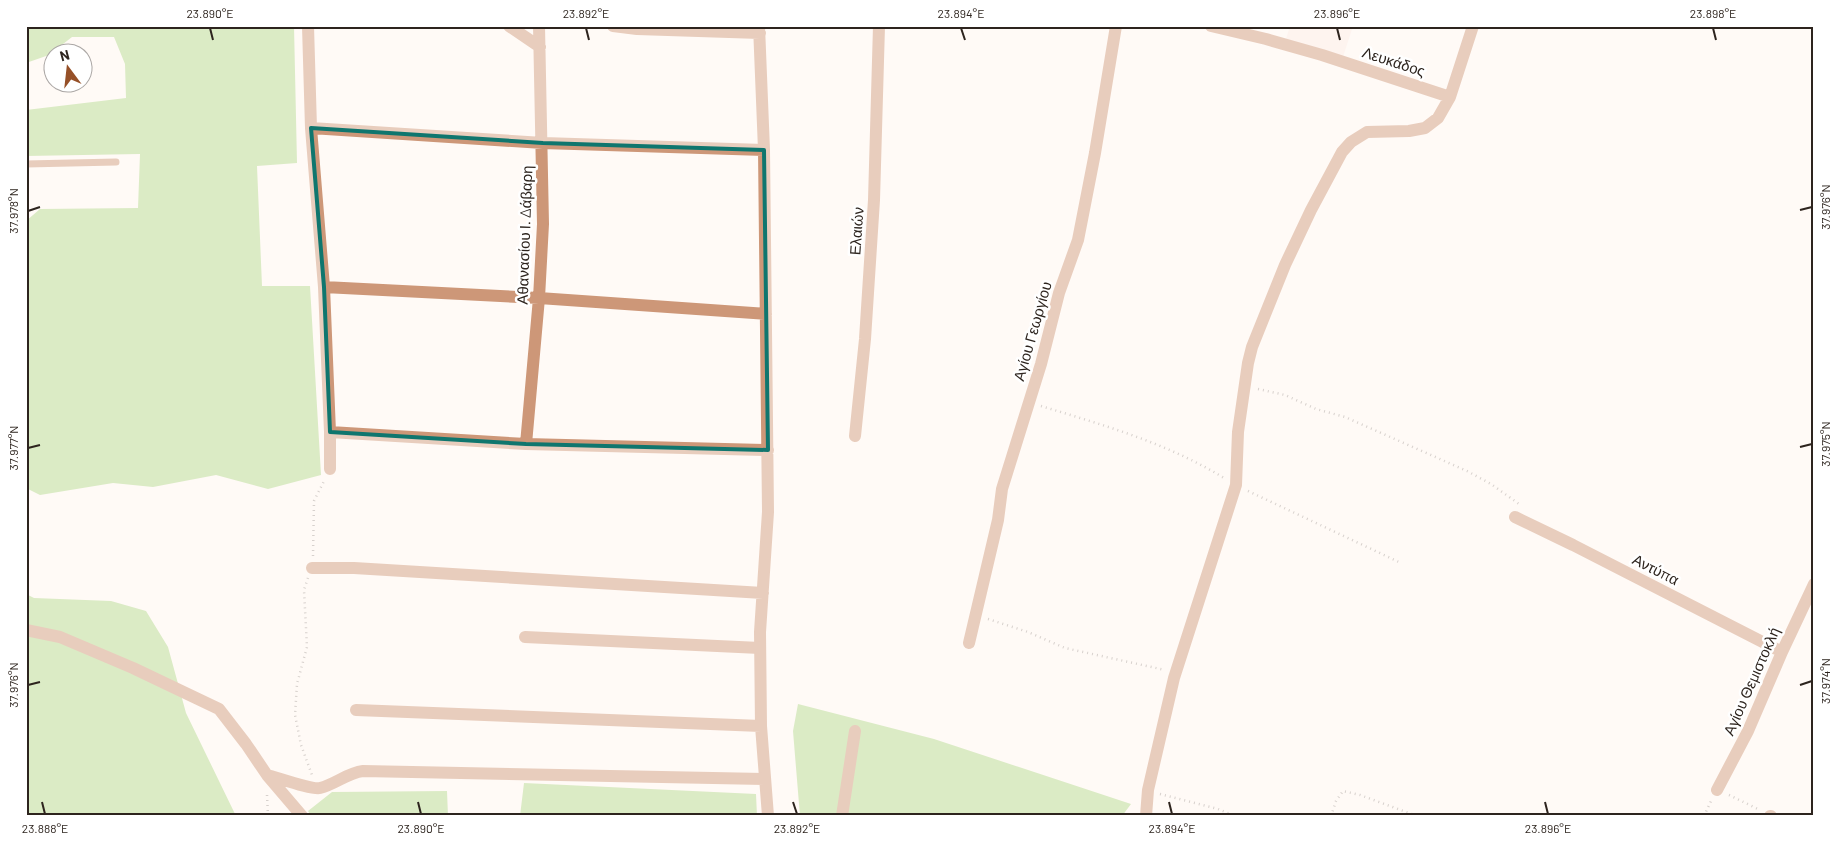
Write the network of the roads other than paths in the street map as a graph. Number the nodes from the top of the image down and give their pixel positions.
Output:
1 (308, 26) edge
2 (510, 26) edge
3 (540, 26) edge
4 (613, 26) edge
5 (879, 26) edge
6 (1116, 26) edge
7 (1211, 26) edge
8 (1473, 26) edge
9 (760, 29) edge
10 (540, 47) junction
11 (1450, 96) junction
12 (311, 128) junction
13 (543, 143) junction
14 (764, 150) junction
15 (116, 162) dead end
16 (26, 164) edge
17 (324, 287) junction
18 (539, 298) junction
19 (766, 314) junction
20 (330, 432) junction
21 (855, 436) dead end
22 (526, 444) junction
23 (768, 450) junction
24 (330, 469) road end
25 (1515, 517) dead end
26 (312, 568) road end
27 (1814, 584) edge
28 (763, 593) junction
29 (26, 630) edge
30 (525, 637) dead end
31 (969, 643) dead end
32 (760, 648) junction
33 (1782, 652) junction
34 (356, 710) dead end
35 (761, 726) junction
36 (855, 731) dead end
37 (266, 774) junction
38 (766, 779) junction
39 (1717, 790) road end
40 (302, 816) edge
41 (768, 816) edge
42 (842, 816) edge
43 (1146, 816) edge

1 - 12 street
2 - 10 street
3 - 10 street, Αθανασίου Ι. Δάβαρη
4 - 9 street
5 - 21 street, Ελαιών
6 - 31 street, Αγίου Γεωργίου
7 - 11 street, Λευκάδος
8 - 11 street
9 - 14 street
10 - 13 street, Αθανασίου Ι. Δάβαρη
11 - 43 street
12 - 13 street
12 - 17 street
13 - 14 street
13 - 18 street, Αθανασίου Ι. Δάβαρη
14 - 19 street
15 - 16 lane
17 - 18 street
17 - 20 street
18 - 19 street
18 - 22 street, Αθανασίου Ι. Δάβαρη
19 - 23 street
20 - 22 street
20 - 24 street
22 - 23 street
23 - 28 street
25 - 33 street, Αντύπα
26 - 28 street
27 - 33 street, Αγίου Θεμιστοκλή
28 - 32 street
29 - 37 street
30 - 32 street
32 - 35 street
33 - 39 street, Αγίου Θεμιστοκλή
34 - 35 street
35 - 38 street
36 - 42 street
37 - 38 street
37 - 40 street
38 - 41 street

